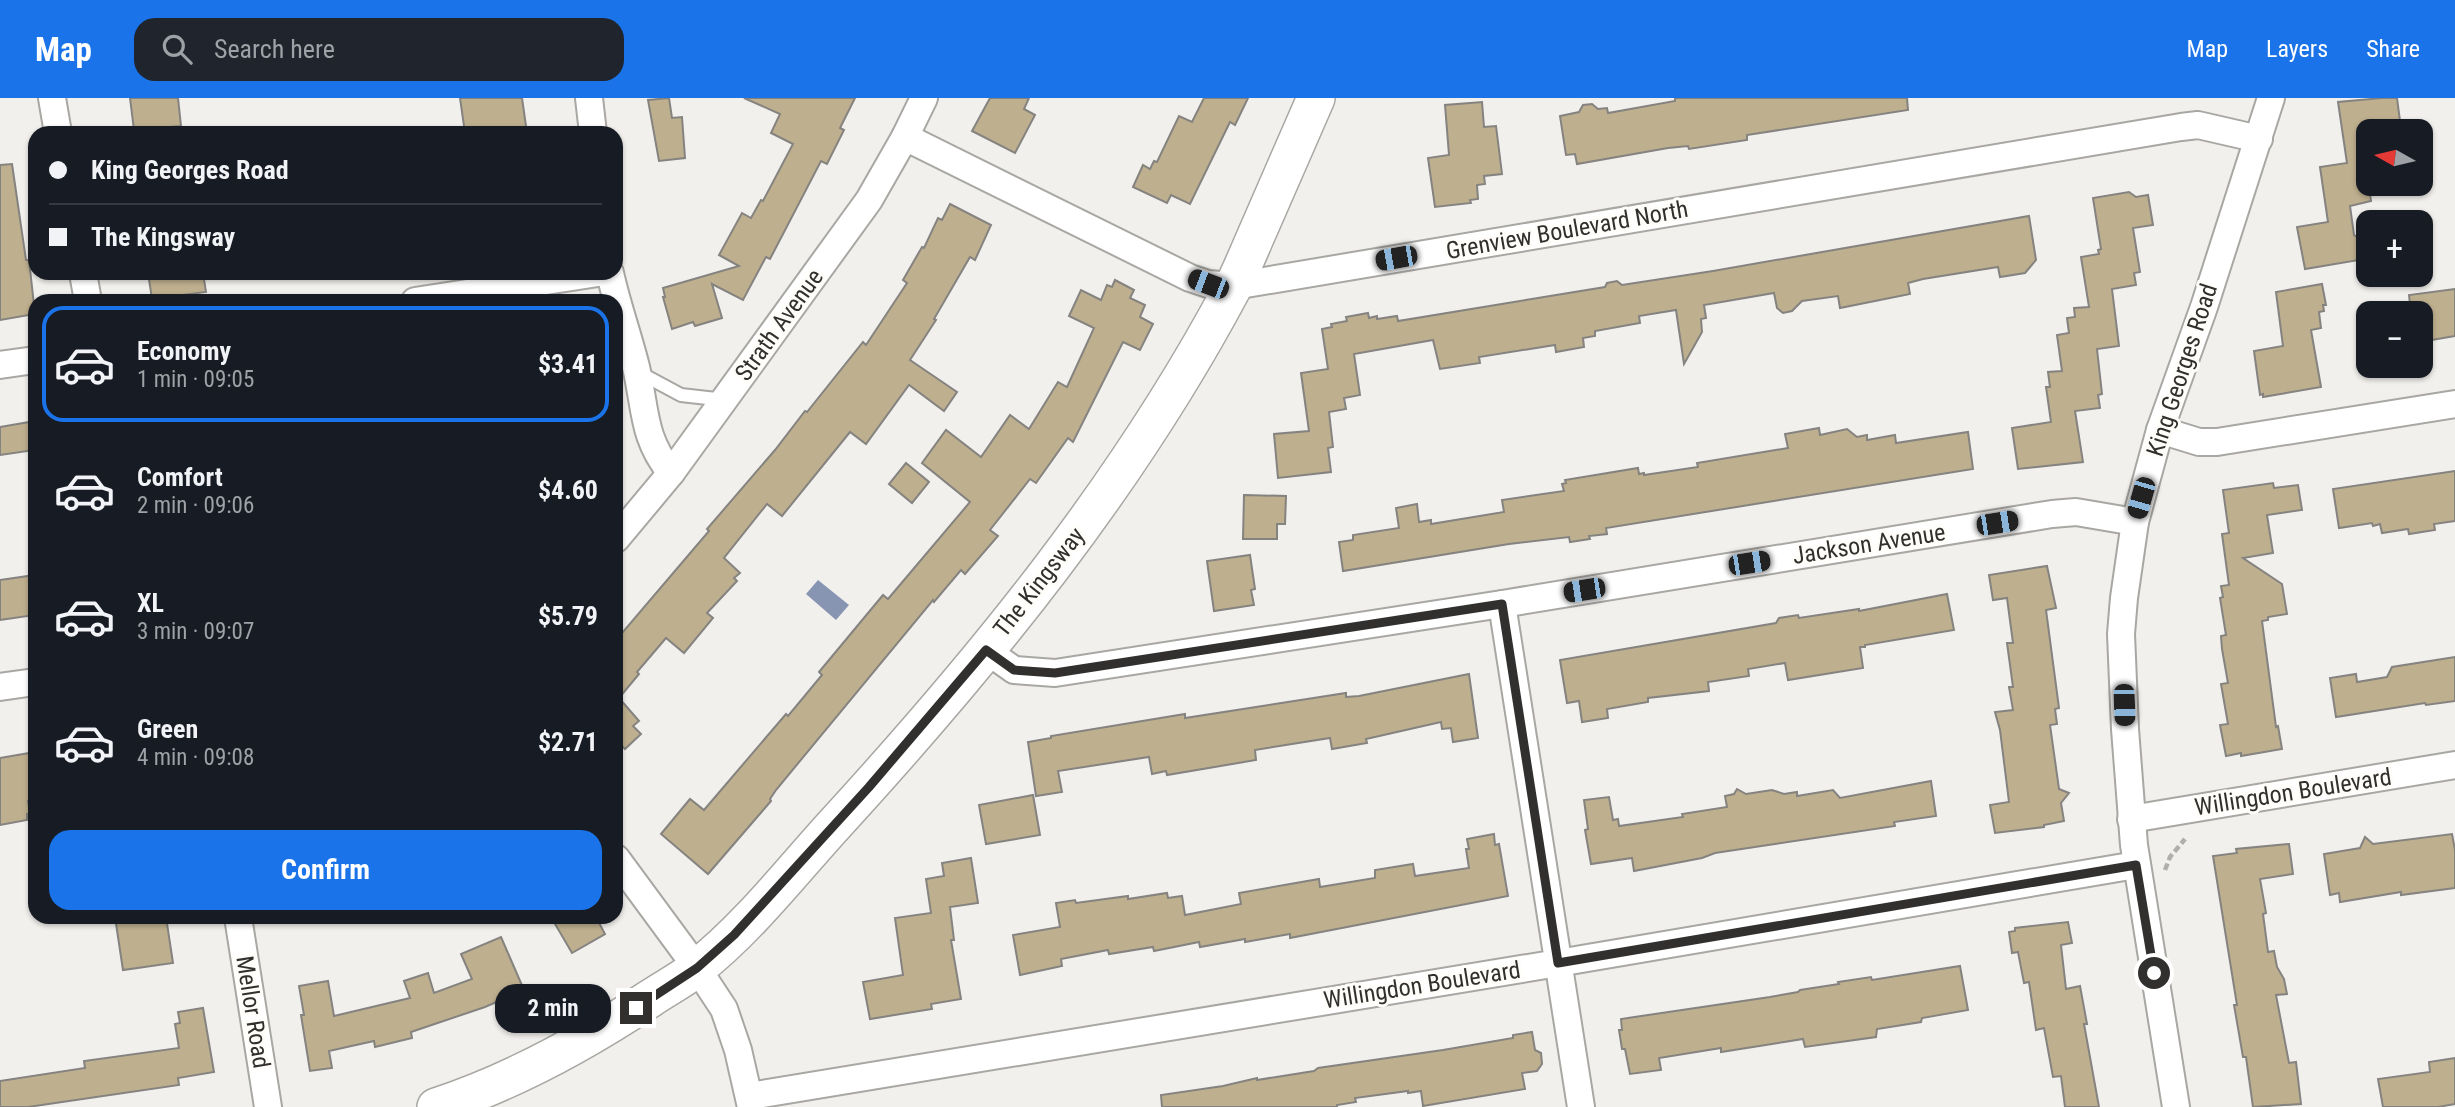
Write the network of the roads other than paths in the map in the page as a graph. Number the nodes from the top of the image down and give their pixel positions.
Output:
1 (52, 98) edge
2 (589, 98) edge
3 (923, 98) edge
4 (1316, 98) edge
5 (2271, 98) edge
6 (57, 126) edge
7 (592, 126) edge
8 (905, 137) junction
9 (2259, 139) junction
10 (552, 280) edge
11 (1234, 286) junction
12 (461, 294) edge
13 (623, 320) edge
14 (28, 361) edge
15 (0, 365) edge
16 (637, 370) junction
17 (725, 400) junction
18 (2455, 404) edge
19 (2160, 430) junction
20 (671, 473) junction
21 (2135, 522) junction
22 (623, 531) edge
23 (1502, 604) junction
24 (986, 650) junction
25 (28, 683) edge
26 (0, 687) edge
27 (2455, 765) edge
28 (2132, 819) junction
29 (2136, 865) junction
30 (623, 868) edge
31 (239, 924) edge
32 (1558, 963) junction
33 (697, 968) junction
34 (751, 1101) edge
35 (268, 1107) edge
36 (436, 1107) edge
37 (1581, 1107) edge
38 (2176, 1107) edge

1 - 6 street
2 - 7 street
3 - 8 street, Strath Avenue
4 - 11 street, The Kingsway
5 - 9 street, King Georges Road
8 - 11 street, Grenview Boulevard North
8 - 17 street, Strath Avenue
9 - 11 street, Grenview Boulevard North
9 - 19 street, King Georges Road
10 - 12 street
11 - 24 street, The Kingsway
13 - 16 street
14 - 15 street
16 - 17 lane
16 - 20 street
17 - 20 street, Strath Avenue
18 - 19 street
19 - 21 street, King Georges Road
20 - 22 street, Strath Avenue
21 - 23 street, Jackson Avenue
21 - 28 street, King Georges Road
23 - 24 street, Jackson Avenue
23 - 32 street
24 - 33 street, The Kingsway
25 - 26 street
27 - 28 street, Willingdon Boulevard
28 - 29 street, King Georges Road
29 - 32 street, Willingdon Boulevard
29 - 38 street, King Georges Road
30 - 33 street
31 - 35 street, Mellor Road
32 - 34 street, Willingdon Boulevard
32 - 37 street
33 - 34 street
33 - 36 street, The Kingsway

